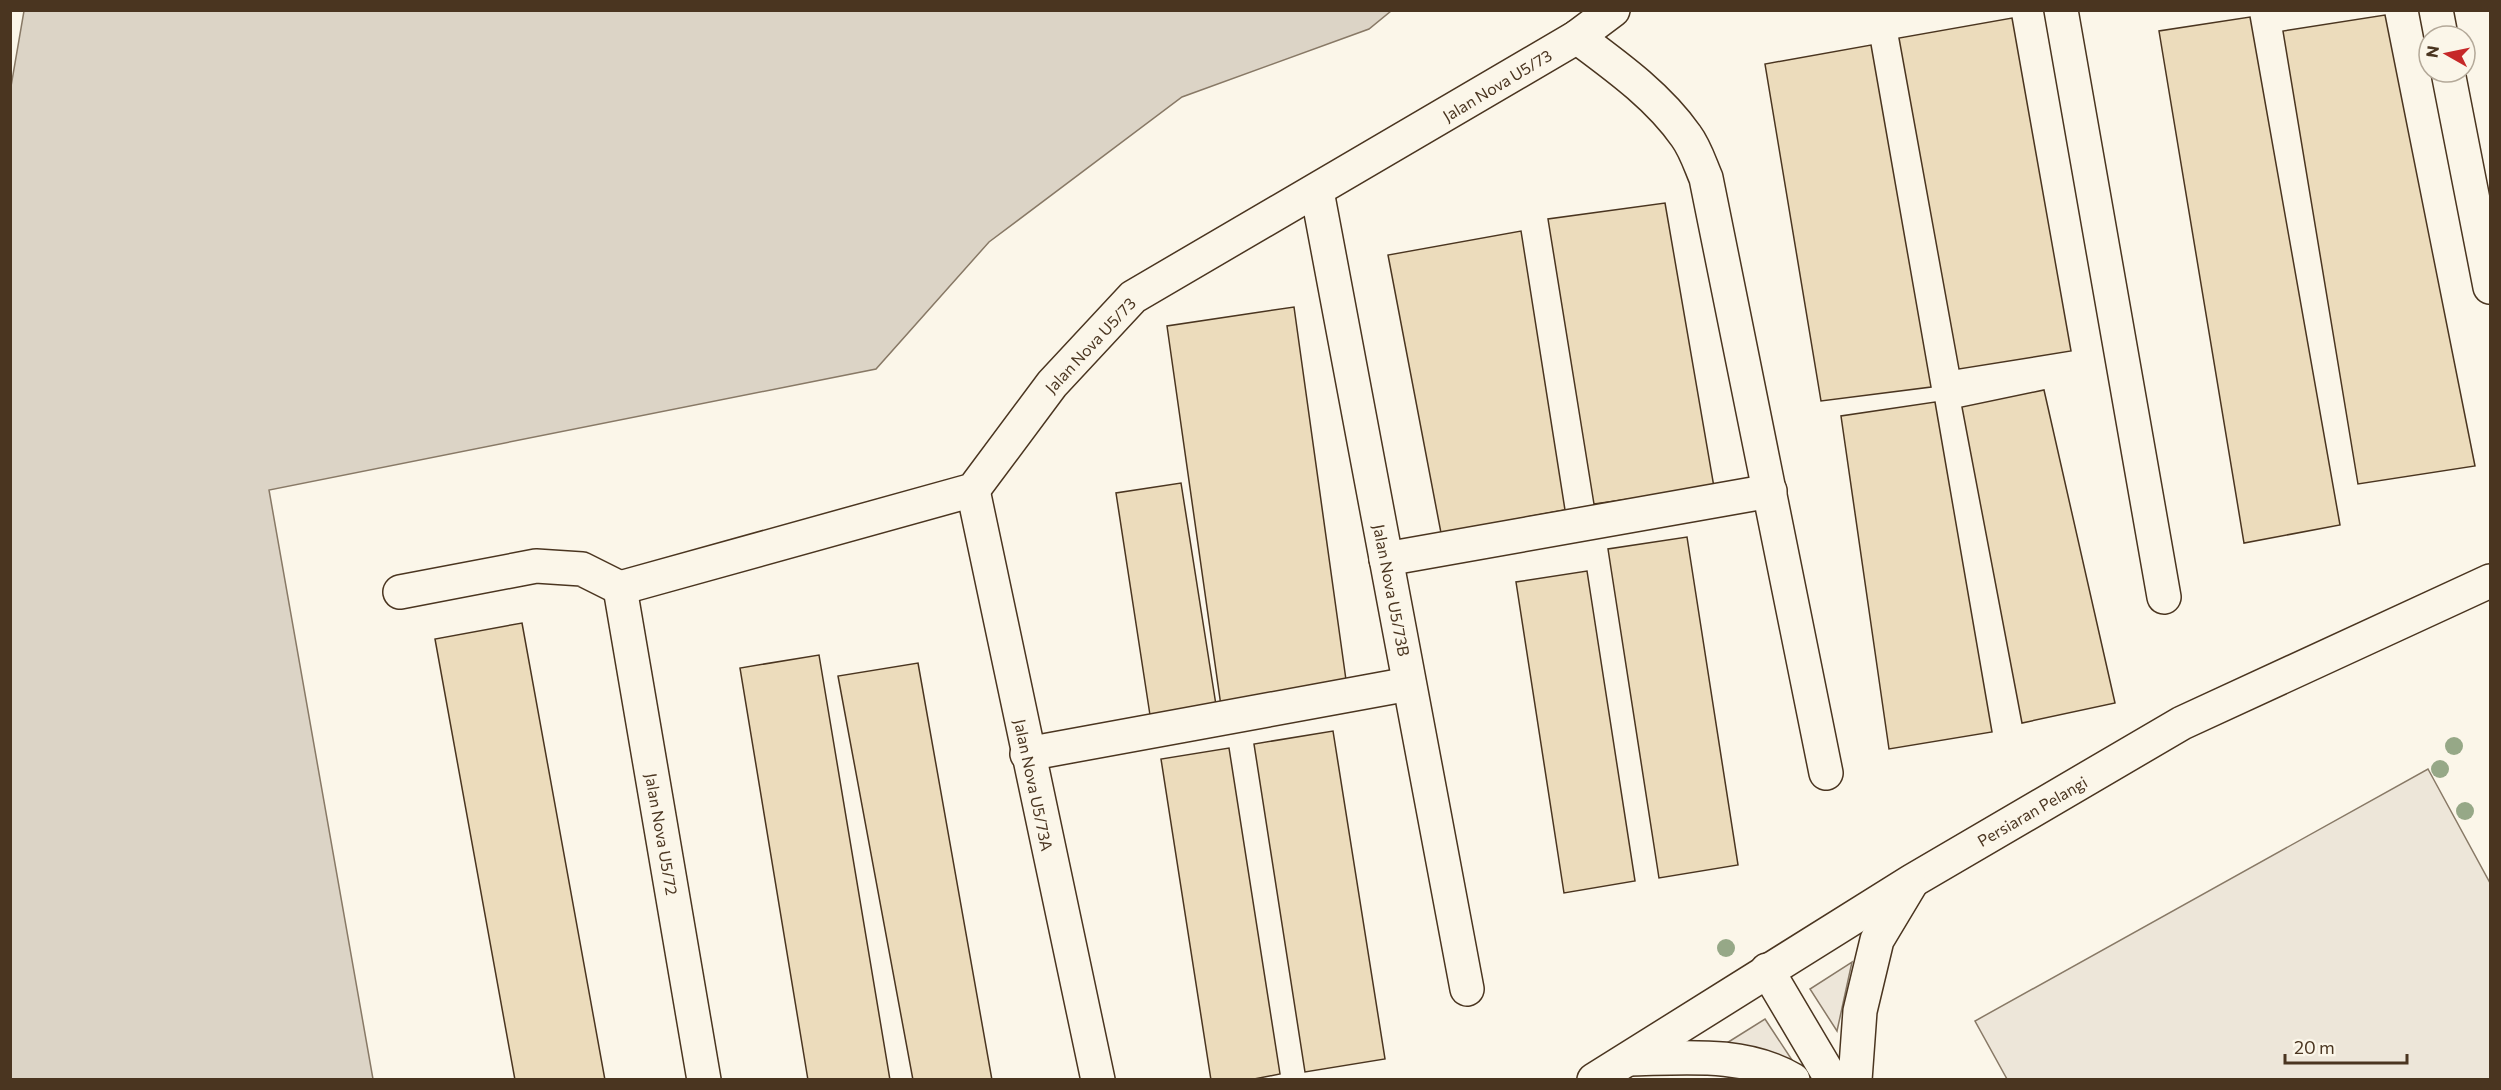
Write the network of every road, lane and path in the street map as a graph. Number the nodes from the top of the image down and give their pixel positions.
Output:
1 (1613, 10) edge
2 (2061, 10) edge
3 (1577, 37) junction
4 (2450, 84) edge
5 (1317, 192) junction
6 (2490, 287) edge
7 (973, 490) junction
8 (1770, 491) junction
9 (1386, 559) junction
10 (2490, 581) edge
11 (620, 588) junction
12 (400, 592) dead end
13 (2164, 597) dead end
14 (1409, 684) junction
15 (1027, 754) junction
16 (1826, 773) dead end
17 (1912, 881) junction
18 (1767, 970) junction
19 (1467, 989) dead end
20 (1629, 1059) junction
21 (704, 1080) edge
22 (1098, 1080) edge
23 (1594, 1080) edge
24 (1793, 1080) edge
25 (1832, 1080) edge
26 (1855, 1080) edge

1 - 3 street, Jalan Nova U5/73
2 - 13 street
3 - 5 street, Jalan Nova U5/73
3 - 8 street
4 - 6 street
5 - 7 street, Jalan Nova U5/73
5 - 9 street, Jalan Nova U5/73B
7 - 11 street
7 - 15 street, Jalan Nova U5/73A
8 - 9 street
8 - 16 street
9 - 14 street, Jalan Nova U5/73B
10 - 17 street, Persiaran Pelangi
11 - 12 street
11 - 21 street, Jalan Nova U5/72
14 - 15 street
14 - 19 street, Jalan Nova U5/73B
15 - 22 street, Jalan Nova U5/73A
17 - 18 street, Persiaran Pelangi
17 - 26 street
18 - 20 street, Persiaran Pelangi
18 - 25 street
20 - 23 street, Persiaran Pelangi
20 - 24 street

